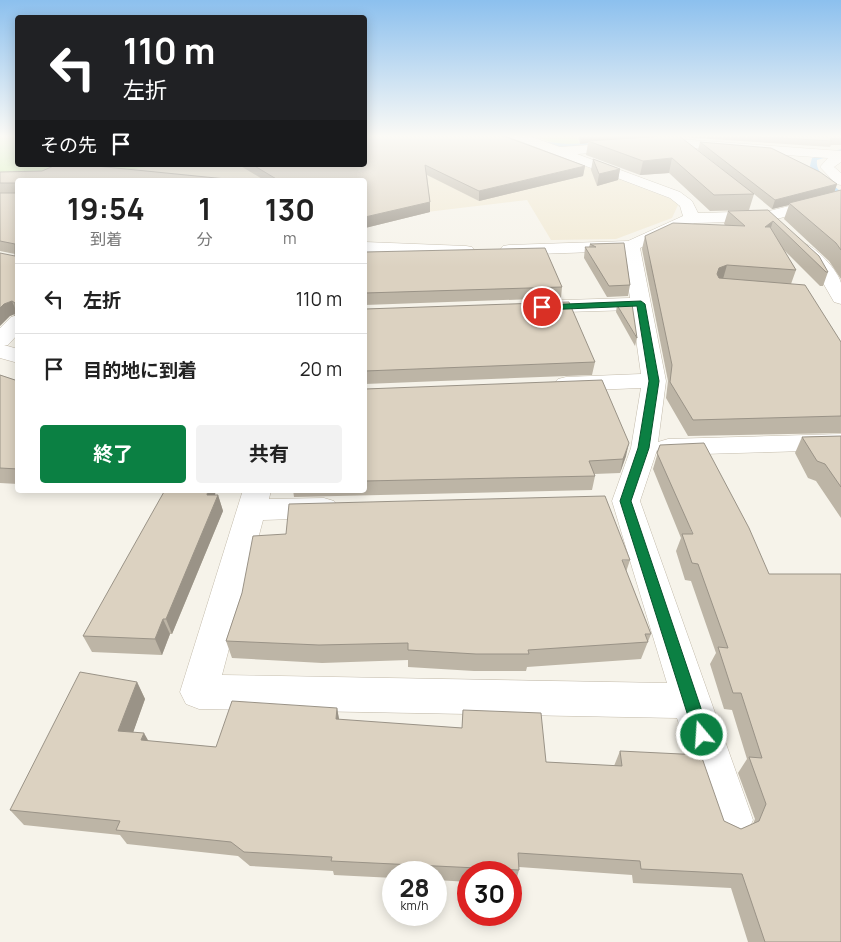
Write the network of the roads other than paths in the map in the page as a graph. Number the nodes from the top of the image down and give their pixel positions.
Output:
1 (632, 179) edge
2 (840, 198) edge
3 (754, 204) edge
4 (769, 216) junction
5 (692, 218) junction
6 (367, 246) edge
7 (631, 246) junction
8 (820, 294) dead end
9 (840, 297) edge
10 (641, 304) junction
11 (513, 308) edge
12 (15, 324) edge
13 (0, 340) edge
14 (0, 351) edge
15 (15, 355) edge
16 (654, 381) junction
17 (544, 385) edge
18 (841, 442) edge
19 (644, 448) junction
20 (254, 500) edge
21 (350, 508) edge
22 (691, 701) junction
23 (731, 820) dead end

1 - 5 street
2 - 4 street
3 - 4 street
4 - 5 street
4 - 9 street
5 - 7 street
6 - 7 street
7 - 10 street
8 - 9 street
10 - 11 street
10 - 16 street
12 - 13 street
14 - 15 street
16 - 17 street
16 - 19 street
18 - 19 street
19 - 22 street
20 - 21 street
20 - 22 street
22 - 23 street

